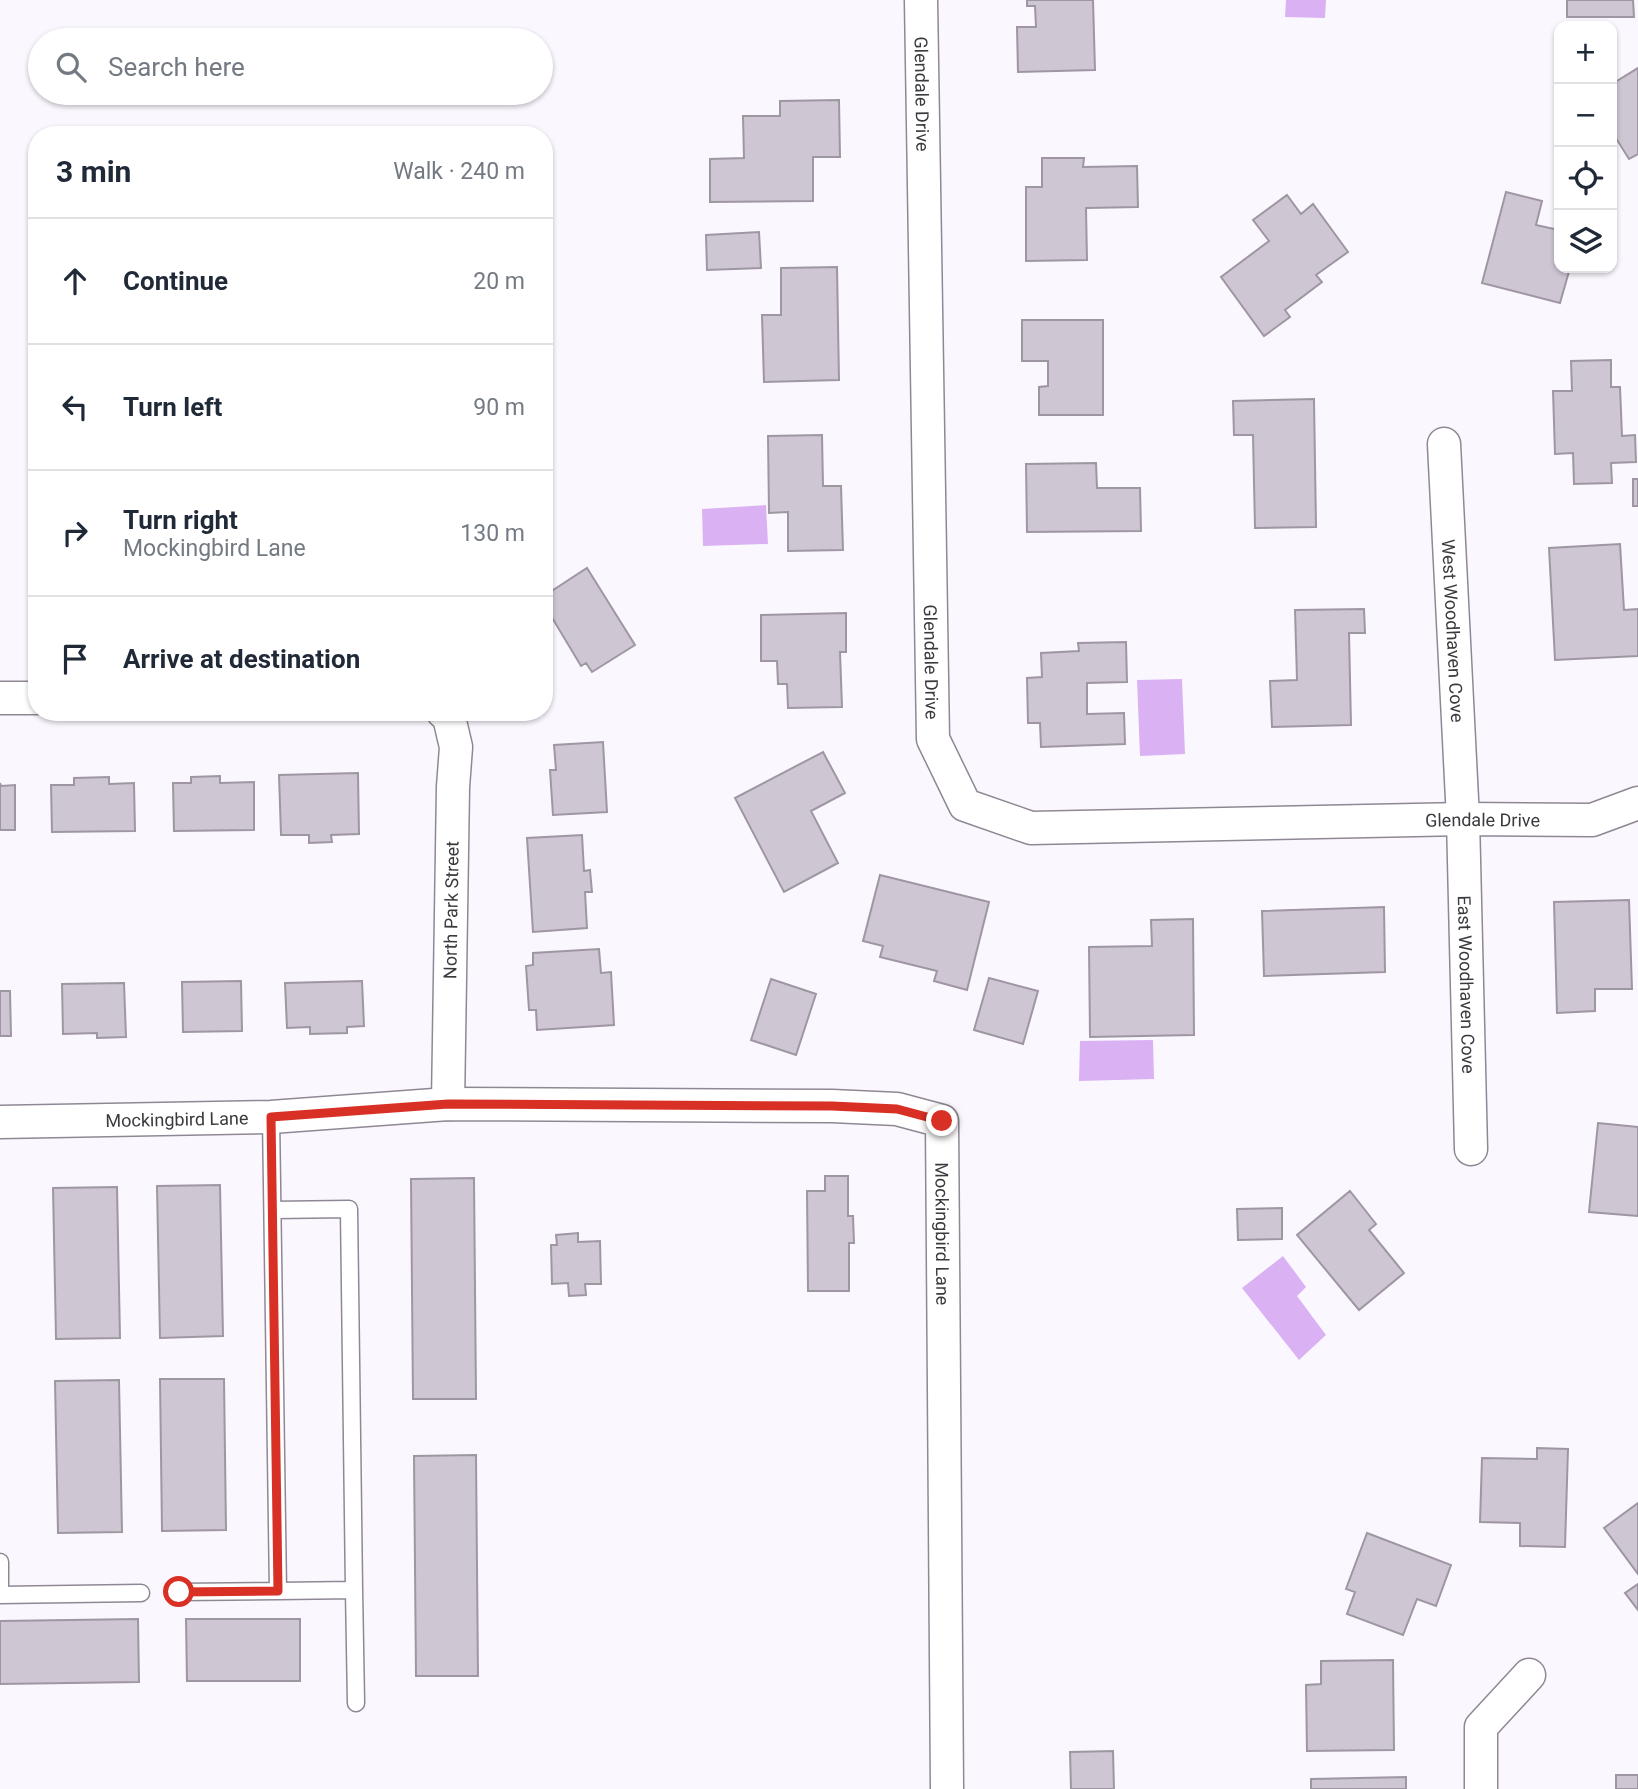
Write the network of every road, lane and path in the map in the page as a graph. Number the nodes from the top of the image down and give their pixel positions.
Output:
1 (921, 0) edge
2 (1444, 444) dead end
3 (0, 698) edge
4 (28, 698) edge
5 (450, 721) edge
6 (1638, 803) edge
7 (1463, 818) junction
8 (448, 1104) junction
9 (271, 1117) junction
10 (0, 1122) edge
11 (1471, 1149) dead end
12 (273, 1210) junction
13 (0, 1562) edge
14 (354, 1590) junction
15 (278, 1591) junction
16 (179, 1592) dead end
17 (141, 1593) dead end
18 (1529, 1675) dead end
19 (356, 1703) dead end
20 (947, 1789) edge
21 (1481, 1789) edge

1 - 7 street, Glendale Drive
2 - 7 street, West Woodhaven Cove
3 - 4 street
5 - 8 street, North Park Street
6 - 7 street, Glendale Drive
7 - 11 street, East Woodhaven Cove
8 - 9 street, Mockingbird Lane
8 - 20 street, Mockingbird Lane
9 - 10 street, Mockingbird Lane
9 - 12 lane
12 - 14 lane
12 - 15 lane
13 - 17 lane
14 - 15 lane
14 - 19 lane
15 - 16 lane
18 - 21 street

